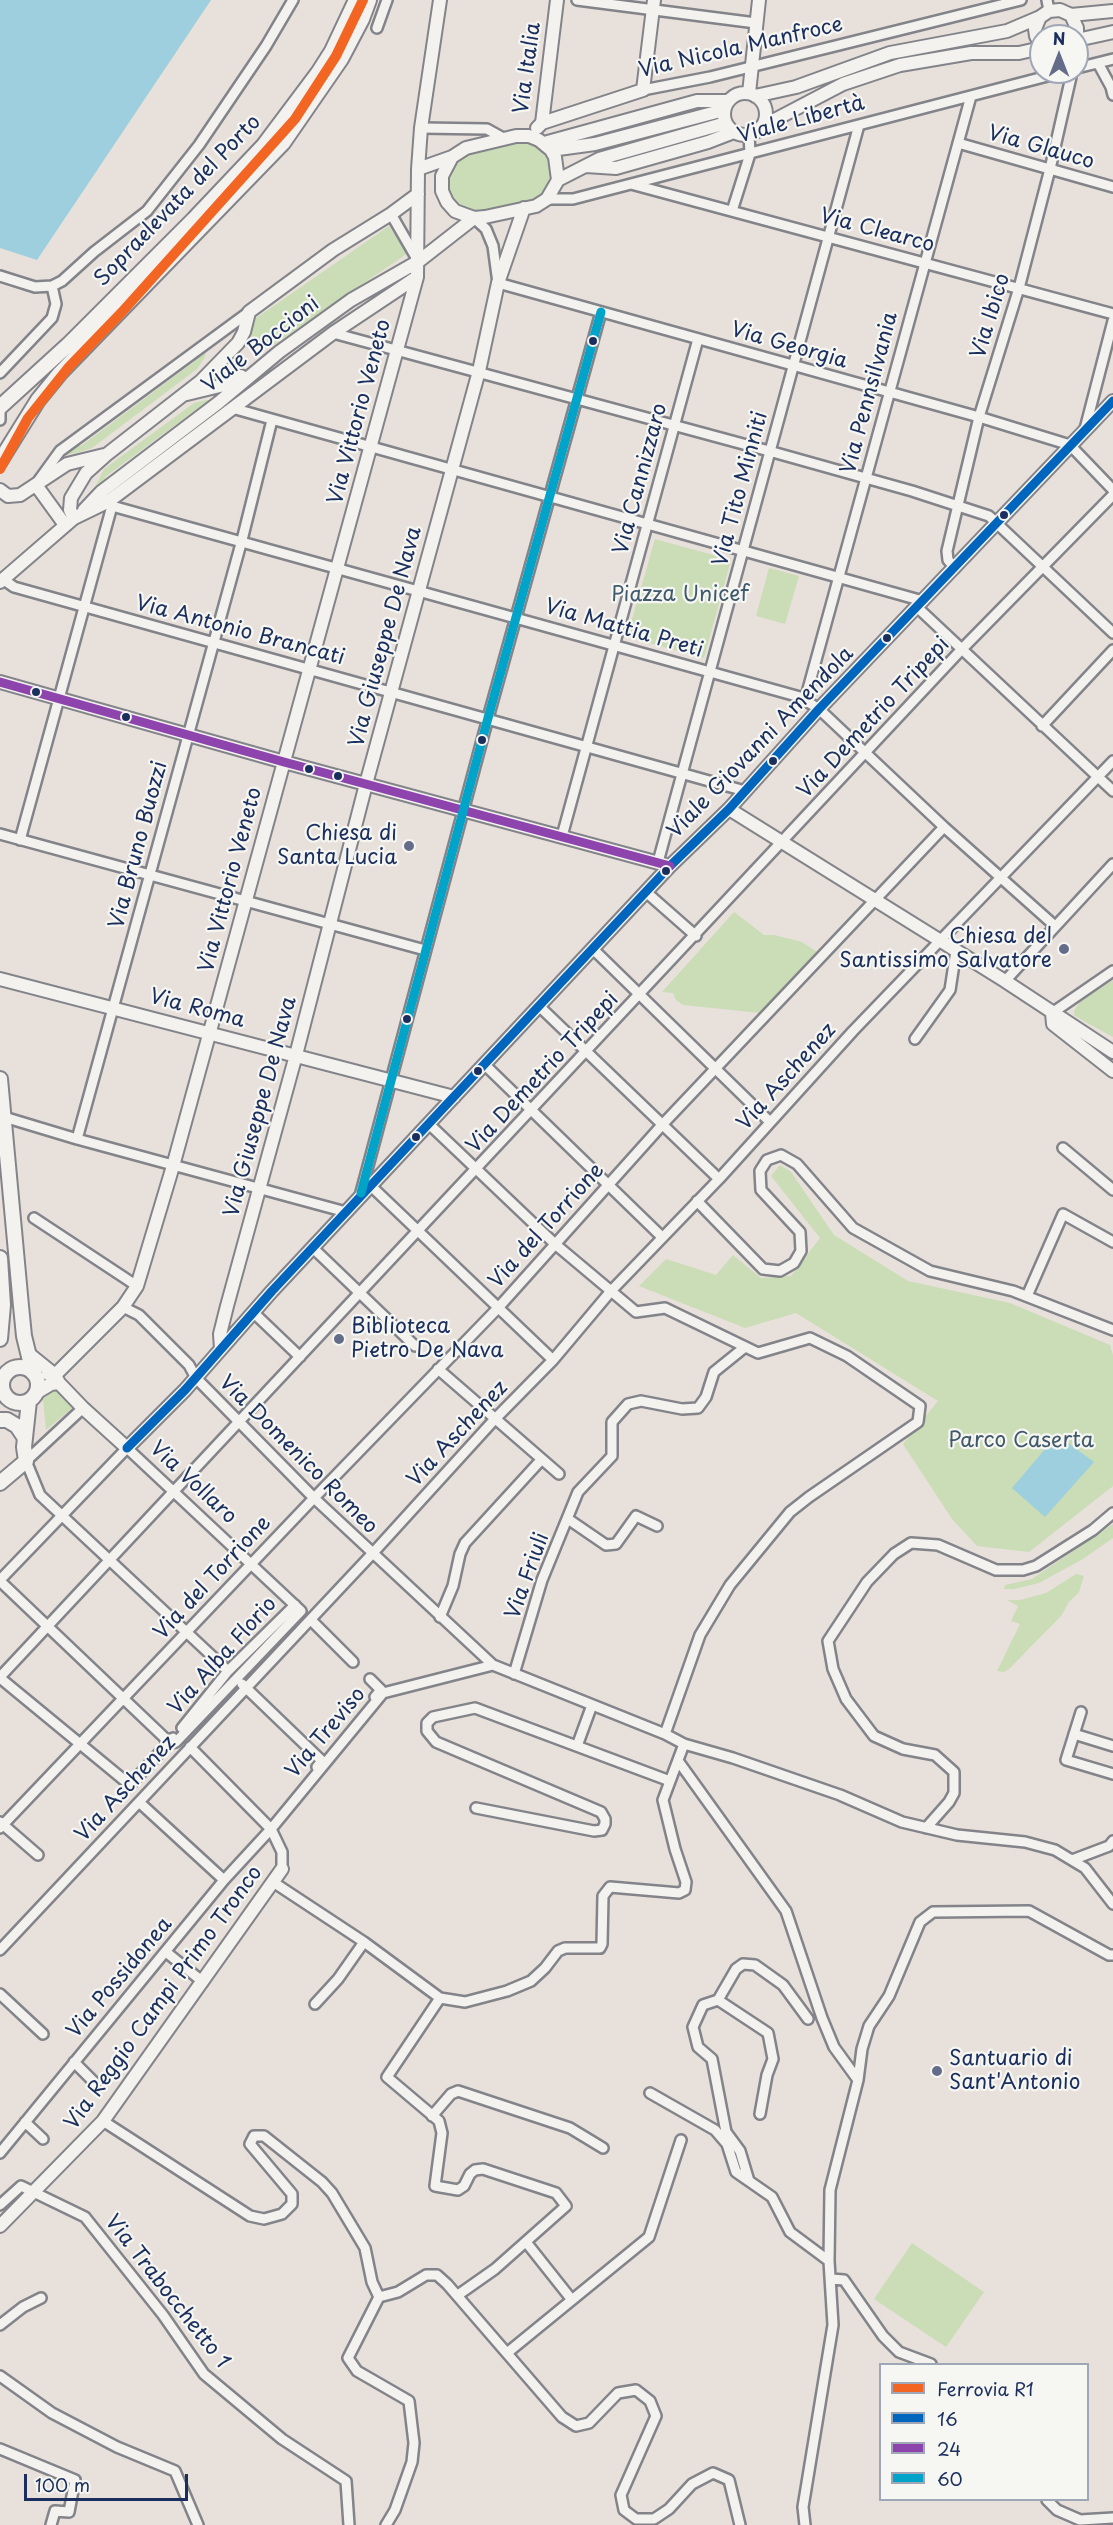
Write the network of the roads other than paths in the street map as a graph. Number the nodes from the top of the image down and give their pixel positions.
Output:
1 (293, 0) edge
2 (356, 0) edge
3 (369, 0) edge
4 (387, 0) edge
5 (440, 0) edge
6 (557, 0) edge
7 (577, 0) edge
8 (759, 0) edge
9 (1021, 0) edge
10 (654, 5) edge
11 (1045, 9) edge
12 (1113, 11) edge
13 (1071, 15) junction
14 (756, 23) junction
15 (1038, 24) edge
16 (1075, 24) edge
17 (377, 28) dead end
18 (1113, 32) edge
19 (1089, 37) edge
20 (1029, 50) edge
21 (1113, 59) edge
22 (1098, 63) junction
23 (1089, 65) edge
24 (751, 66) junction
25 (1029, 81) edge
26 (1069, 84) edge
27 (643, 90) junction
28 (752, 94) junction
29 (1113, 95) edge
30 (971, 96) junction
31 (726, 106) junction
32 (542, 123) junction
33 (859, 125) junction
34 (761, 127) junction
35 (421, 128) junction
36 (730, 128) junction
37 (749, 134) junction
38 (529, 136) junction
39 (505, 139) junction
40 (958, 143) junction
41 (548, 147) junction
42 (750, 153) junction
43 (452, 157) junction
44 (418, 168) junction
45 (1050, 168) junction
46 (558, 180) junction
47 (237, 183) junction
48 (631, 184) junction
49 (1113, 187) edge
50 (418, 194) junction
51 (547, 199) junction
52 (524, 208) junction
53 (732, 211) junction
54 (391, 214) junction
55 (474, 218) junction
56 (828, 237) junction
57 (418, 261) junction
58 (924, 262) junction
59 (0, 276) edge
60 (417, 277) junction
61 (498, 283) junction
62 (52, 286) junction
63 (1019, 288) junction
64 (249, 312) junction
65 (601, 312) junction
66 (1113, 314) edge
67 (1113, 321) edge
68 (333, 333) junction
69 (698, 339) junction
70 (397, 350) junction
71 (279, 352) junction
72 (793, 366) junction
73 (479, 371) junction
74 (0, 373) edge
75 (889, 392) junction
76 (186, 394) junction
77 (577, 398) junction
78 (1113, 401) edge
79 (0, 408) edge
80 (232, 408) junction
81 (979, 417) junction
82 (0, 420) edge
83 (272, 420) junction
84 (674, 427) junction
85 (1085, 430) junction
86 (1070, 445) junction
87 (370, 447) junction
88 (769, 451) junction
89 (106, 454) junction
90 (2, 457) edge
91 (0, 468) edge
92 (453, 470) junction
93 (866, 479) junction
94 (36, 485) junction
95 (0, 490) edge
96 (1113, 490) edge
97 (1113, 495) edge
98 (551, 499) junction
99 (110, 503) junction
100 (958, 505) junction
101 (74, 519) junction
102 (999, 522) junction
103 (648, 525) junction
104 (242, 540) junction
105 (743, 550) junction
106 (1042, 566) junction
107 (337, 568) junction
108 (955, 568) junction
109 (839, 577) junction
110 (1, 578) edge
111 (419, 591) junction
112 (921, 605) junction
113 (86, 607) junction
114 (517, 617) junction
115 (1113, 633) edge
116 (213, 643) junction
117 (614, 645) junction
118 (962, 650) junction
119 (1113, 650) edge
120 (309, 669) junction
121 (709, 672) junction
122 (0, 682) edge
123 (392, 692) junction
124 (60, 700) junction
125 (805, 700) junction
126 (819, 709) junction
127 (488, 718) junction
128 (1042, 726) junction
129 (188, 736) junction
130 (586, 745) junction
131 (866, 752) junction
132 (1113, 761) edge
133 (284, 762) junction
134 (682, 773) junction
135 (1099, 777) junction
136 (366, 784) junction
137 (746, 791) junction
138 (1113, 791) edge
139 (729, 809) junction
140 (463, 811) junction
141 (944, 827) junction
142 (0, 834) edge
143 (562, 836) junction
144 (20, 840) junction
145 (784, 842) junction
146 (664, 864) junction
147 (1113, 864) edge
148 (149, 876) junction
149 (999, 877) junction
150 (646, 892) junction
151 (873, 899) junction
152 (245, 902) junction
153 (330, 925) junction
154 (1055, 926) junction
155 (696, 936) junction
156 (939, 940) junction
157 (593, 949) junction
158 (425, 950) junction
159 (956, 951) junction
160 (1113, 971) edge
161 (0, 979) edge
162 (1005, 981) junction
163 (640, 996) junction
164 (539, 1006) junction
165 (114, 1007) junction
166 (1052, 1013) junction
167 (209, 1032) junction
168 (915, 1039) dead end
169 (587, 1052) junction
170 (1113, 1052) edge
171 (296, 1055) junction
172 (484, 1065) junction
173 (716, 1069) junction
174 (1113, 1071) edge
175 (0, 1079) edge
176 (390, 1080) junction
177 (454, 1097) junction
178 (533, 1109) junction
179 (4, 1117) junction
180 (770, 1122) junction
181 (429, 1124) junction
182 (662, 1125) junction
183 (77, 1140) junction
184 (1063, 1148) dead end
185 (173, 1166) junction
186 (477, 1170) junction
187 (719, 1179) junction
188 (608, 1184) junction
189 (371, 1186) junction
190 (259, 1189) junction
191 (1113, 1190) edge
192 (360, 1198) junction
193 (697, 1202) junction
194 (346, 1212) junction
195 (34, 1218) dead end
196 (419, 1231) junction
197 (662, 1237) junction
198 (1113, 1242) edge
199 (555, 1244) junction
200 (313, 1248) junction
201 (0, 1258) edge
202 (137, 1286) junction
203 (611, 1291) junction
204 (361, 1293) junction
205 (1027, 1296) junction
206 (123, 1307) junction
207 (498, 1308) junction
208 (254, 1314) junction
209 (1113, 1330) edge
210 (0, 1339) edge
211 (415, 1346) dead end
212 (745, 1347) junction
213 (221, 1349) junction
214 (29, 1354) junction
215 (300, 1357) junction
216 (553, 1360) junction
217 (4, 1367) edge
218 (438, 1369) junction
219 (33, 1373) junction
220 (196, 1378) junction
221 (57, 1379) junction
222 (2, 1396) edge
223 (32, 1397) junction
224 (83, 1408) junction
225 (0, 1420) edge
226 (494, 1420) junction
227 (239, 1423) junction
228 (25, 1438) junction
229 (127, 1448) junction
230 (541, 1460) junction
231 (26, 1461) junction
232 (560, 1474) dead end
233 (0, 1483) edge
234 (174, 1492) junction
235 (314, 1498) junction
236 (1113, 1514) edge
237 (62, 1515) junction
238 (568, 1520) junction
239 (657, 1526) dead end
240 (372, 1554) junction
241 (111, 1560) junction
242 (251, 1564) junction
243 (0, 1580) edge
244 (297, 1608) junction
245 (440, 1617) junction
246 (311, 1620) junction
247 (48, 1626) junction
248 (187, 1632) junction
249 (353, 1662) dead end
250 (493, 1665) junction
251 (228, 1671) junction
252 (514, 1674) junction
253 (0, 1678) edge
254 (236, 1678) junction
255 (370, 1679) dead end
256 (246, 1687) junction
257 (123, 1698) junction
258 (592, 1705) junction
259 (1081, 1712) dead end
260 (665, 1734) junction
261 (1074, 1734) junction
262 (170, 1743) junction
263 (80, 1744) junction
264 (684, 1744) junction
265 (577, 1746) junction
266 (1113, 1746) edge
267 (190, 1748) junction
268 (322, 1761) junction
269 (679, 1762) junction
270 (1113, 1774) edge
271 (669, 1781) junction
272 (140, 1802) junction
273 (476, 1808) dead end
274 (1, 1825) edge
275 (926, 1828) junction
276 (271, 1829) junction
277 (1113, 1841) edge
278 (38, 1855) dead end
279 (1072, 1860) junction
280 (282, 1869) joint
281 (224, 1880) junction
282 (273, 1882) junction
283 (1113, 1904) edge
284 (364, 1942) junction
285 (0, 1950) edge
286 (166, 1952) junction
287 (1113, 1955) edge
288 (203, 1982) junction
289 (0, 1994) edge
290 (440, 1998) junction
291 (718, 2000) junction
292 (315, 2004) dead end
293 (808, 2019) dead end
294 (43, 2034) dead end
295 (74, 2062) junction
296 (858, 2080) junction
297 (96, 2084) dead end
298 (650, 2093) dead end
299 (760, 2114) dead end
300 (432, 2116) junction
301 (103, 2121) junction
302 (25, 2122) junction
303 (43, 2139) dead end
304 (681, 2140) dead end
305 (603, 2148) dead end
306 (0, 2153) edge
307 (749, 2181) junction
308 (34, 2193) junction
309 (0, 2205) edge
310 (0, 2226) edge
311 (526, 2242) junction
312 (829, 2261) junction
313 (831, 2278) junction
314 (458, 2295) junction
315 (40, 2298) dead end
316 (379, 2298) junction
317 (572, 2300) junction
318 (0, 2325) edge
319 (507, 2353) junction
320 (928, 2363) edge
321 (0, 2376) edge
322 (0, 2449) edge
323 (1049, 2501) edge
324 (1113, 2518) edge
325 (51, 2525) edge
326 (198, 2525) edge
327 (349, 2525) edge
328 (386, 2525) edge
329 (740, 2525) edge
330 (805, 2525) edge

1 - 62 street
2 - 47 main road, Sopraelevata del Porto
3 - 47 main road
4 - 17 street
5 - 35 street, Via Vittorio Veneto
6 - 32 street, Via Italia
7 - 10 street
8 - 14 street
9 - 24 street, Via Nicola Manfroce
10 - 14 street
10 - 27 street
11 - 13 street
11 - 15 street, Viale Libertà
11 - 28 street, Viale Libertà
12 - 13 street
13 - 16 street
14 - 24 street
18 - 19 street
20 - 34 street, Viale Libertà
21 - 22 street
22 - 23 street
22 - 29 street
24 - 27 street, Via Nicola Manfroce
24 - 28 street
25 - 30 street, Viale Libertà
26 - 45 street, Via Ibico
27 - 32 street, Via Nicola Manfroce
28 - 31 street, Viale Libertà
28 - 34 street, Viale Libertà
30 - 33 street, Viale Libertà
30 - 40 street, Via Pennsilvania
31 - 36 street, Viale Libertà
31 - 41 street, Viale Libertà
32 - 38 street, Via Italia
33 - 42 street, Viale Libertà
33 - 56 street, Via Tito Minniti
34 - 37 street, Viale Libertà
35 - 39 street
35 - 44 street, Via Vittorio Veneto
36 - 37 street, Viale Libertà
36 - 46 street, Viale Libertà
37 - 42 street
38 - 39 street
38 - 41 street
39 - 43 street
40 - 45 street, Via Glauco
40 - 58 street, Via Pennsilvania
41 - 46 street
42 - 48 street, Viale Libertà
42 - 53 street
43 - 44 street
43 - 55 street
44 - 50 street, Via Vittorio Veneto
45 - 49 street, Via Glauco
45 - 63 street, Via Ibico
46 - 51 street
47 - 79 main road, Sopraelevata del Porto
47 - 90 main road
48 - 51 street, Viale Libertà
48 - 53 street, Via Clearco
50 - 54 street
50 - 57 street, Via Vittorio Veneto
51 - 52 street
52 - 55 street
52 - 61 street, Via Giuseppe De Nava
53 - 56 street, Via Clearco
54 - 57 street
54 - 64 street
55 - 57 street, Viale Boccioni
55 - 61 street, Via Giuseppe De Nava
56 - 58 street, Via Clearco
56 - 72 street, Via Tito Minniti
57 - 60 street, Via Vittorio Veneto
57 - 71 street, Viale Boccioni
58 - 63 street, Via Clearco
58 - 75 street, Via Pennsilvania
59 - 62 street
60 - 68 street, Viale Boccioni
60 - 70 street, Via Vittorio Veneto
61 - 65 street, Via Georgia
61 - 73 street, Via Giuseppe De Nava
62 - 74 street
63 - 66 street, Via Clearco
63 - 81 street, Via Ibico
64 - 76 street
64 - 94 street
65 - 69 street, Via Georgia
65 - 77 street
67 - 85 street
68 - 70 street
68 - 80 street, Viale Boccioni
69 - 72 street, Via Georgia
69 - 84 street, Via Cannizzaro
70 - 73 street
70 - 87 street, Via Vittorio Veneto
71 - 76 street
71 - 101 street, Viale Boccioni
72 - 75 street, Via Georgia
72 - 88 street, Via Tito Minniti
73 - 77 street
73 - 92 street, Via Giuseppe De Nava
75 - 81 street, Via Georgia
75 - 93 street, Via Pennsilvania
76 - 89 street
77 - 84 street
77 - 98 street
78 - 85 street, Viale Giovanni Amendola
79 - 82 street
80 - 83 street
80 - 99 street, Viale Boccioni
81 - 86 street, Via Georgia
81 - 100 street, Via Ibico
83 - 87 street
83 - 104 street, Via Bruno Buozzi
84 - 88 street
84 - 103 street, Via Cannizzaro
85 - 86 street, Viale Giovanni Amendola
86 - 96 street
86 - 102 street, Viale Giovanni Amendola
87 - 92 street
87 - 107 street, Via Vittorio Veneto
88 - 93 street
88 - 105 street, Via Tito Minniti
89 - 94 street
89 - 101 street
90 - 91 street
92 - 98 street
92 - 111 street, Via Giuseppe De Nava
93 - 100 street
93 - 109 street, Via Pennsilvania
94 - 95 street
94 - 101 street
97 - 106 street, Via Demetrio Tripepi
98 - 103 street
98 - 114 street
99 - 101 street, Viale Boccioni
99 - 104 street, Via Mattia Preti
99 - 113 street
100 - 102 street
100 - 108 street, Via Ibico
101 - 110 street, Viale Boccioni
102 - 106 street
102 - 108 street, Viale Giovanni Amendola
103 - 105 street
103 - 117 street, Via Cannizzaro
104 - 107 street, Via Mattia Preti
104 - 116 street, Via Bruno Buozzi
105 - 109 street
105 - 121 street, Via Tito Minniti
106 - 115 street
106 - 118 street, Via Demetrio Tripepi
107 - 111 street, Via Mattia Preti
107 - 120 street, Via Vittorio Veneto
108 - 112 street, Viale Giovanni Amendola
109 - 112 street
109 - 125 street, Via Pennsilvania
110 - 113 street, Via Antonio Brancati
111 - 114 street, Via Mattia Preti
111 - 123 street, Via Giuseppe De Nava
112 - 118 street
112 - 126 street, Viale Giovanni Amendola
113 - 116 street, Via Antonio Brancati
113 - 124 street
114 - 117 street, Via Mattia Preti
114 - 127 street
116 - 120 street, Via Antonio Brancati
116 - 129 street, Via Bruno Buozzi
117 - 121 street, Via Mattia Preti
117 - 130 street, Via Cannizzaro
118 - 128 street
118 - 131 street, Via Demetrio Tripepi
119 - 128 street
120 - 123 street, Via Antonio Brancati
120 - 133 street, Via Vittorio Veneto
121 - 125 street, Via Mattia Preti
121 - 134 street, Via Tito Minniti
122 - 124 street
123 - 127 street, Via Antonio Brancati
123 - 136 street, Via Giuseppe De Nava
124 - 129 street
124 - 144 street
125 - 126 street, Via Mattia Preti
126 - 131 street, Via Mattia Preti
126 - 137 street, Viale Giovanni Amendola
127 - 130 street, Via Antonio Brancati
127 - 140 street
128 - 135 street
129 - 133 street
129 - 148 street, Via Bruno Buozzi
130 - 134 street, Via Antonio Brancati
130 - 143 street, Via Cannizzaro
131 - 141 street, Via Mattia Preti
131 - 145 street, Via Demetrio Tripepi
132 - 135 street, Via Aschenez
133 - 136 street
133 - 152 street, Via Vittorio Veneto
134 - 137 street, Via Antonio Brancati
134 - 146 street, Via Tito Minniti
135 - 138 street
135 - 149 street, Via Aschenez
136 - 140 street
136 - 153 street, Via Giuseppe De Nava
137 - 139 street, Viale Giovanni Amendola
139 - 145 street
139 - 146 street, Viale Giovanni Amendola
140 - 143 street
140 - 158 street
141 - 149 street, Via Mattia Preti
141 - 151 street, Via del Torrione
142 - 144 street
143 - 146 street
144 - 148 street
145 - 151 street
145 - 155 street, Via Demetrio Tripepi
146 - 150 street, Viale Giovanni Amendola
147 - 154 street
148 - 152 street
148 - 165 street, Via Bruno Buozzi
149 - 154 street, Via Mattia Preti
149 - 156 street, Via Aschenez
150 - 155 street
150 - 157 street, Viale Giovanni Amendola
151 - 156 street
151 - 173 street, Via del Torrione
152 - 153 street
152 - 167 street, Via Vittorio Veneto
153 - 158 street
153 - 171 street, Via Giuseppe De Nava
154 - 162 street
155 - 163 street, Via Demetrio Tripepi
156 - 159 street
156 - 180 street, Via Aschenez
157 - 163 street
157 - 164 street, Viale Giovanni Amendola
158 - 176 street
159 - 162 street
159 - 168 street
160 - 166 street
161 - 165 street, Via Roma
162 - 166 street
163 - 169 street, Via Demetrio Tripepi
163 - 173 street
164 - 169 street
164 - 172 street, Viale Giovanni Amendola
165 - 167 street, Via Roma
165 - 183 street, Via Bruno Buozzi
166 - 170 street
166 - 174 street
167 - 171 street, Via Roma
167 - 185 street, Via Vittorio Veneto
169 - 178 street, Via Demetrio Tripepi
169 - 182 street
171 - 176 street, Via Roma
171 - 190 street, Via Giuseppe De Nava
172 - 177 street, Viale Giovanni Amendola
172 - 178 street
173 - 180 street
173 - 182 street, Via del Torrione
175 - 179 main road
176 - 177 street, Via Roma
176 - 192 street
177 - 181 street, Viale Giovanni Amendola
178 - 186 street, Via Demetrio Tripepi
178 - 188 street
179 - 183 street
179 - 214 main road
180 - 187 street, Via Aschenez
181 - 186 street
181 - 189 street, Viale Giovanni Amendola
182 - 187 street
182 - 188 street, Via del Torrione
183 - 185 street
184 - 191 street
185 - 190 street
185 - 202 street, Via Vittorio Veneto
186 - 196 street, Via Demetrio Tripepi
186 - 199 street
187 - 193 street, Via Aschenez
188 - 197 street
188 - 199 street, Via del Torrione
189 - 192 street, Viale Giovanni Amendola
189 - 196 street
190 - 194 street
190 - 213 street, Via Giuseppe De Nava
192 - 194 street, Viale Giovanni Amendola
193 - 197 street, Via Aschenez
193 - 205 street
194 - 200 street, Viale Giovanni Amendola
195 - 202 street
196 - 204 street, Via Demetrio Tripepi
196 - 207 street
197 - 203 street, Via Aschenez
198 - 205 street
199 - 203 street
199 - 207 street, Via del Torrione
200 - 204 street
200 - 208 street, Viale Giovanni Amendola
201 - 210 main road
202 - 206 street, Via Vittorio Veneto
203 - 212 street
203 - 216 street, Via Aschenez
204 - 211 street
204 - 215 street, Via Demetrio Tripepi
205 - 209 street
206 - 220 street, Via Domenico Romeo
206 - 221 street, Via Vittorio Veneto
207 - 216 street
207 - 218 street, Via del Torrione
208 - 213 street, Viale Giovanni Amendola
208 - 215 street
212 - 238 street, Via Friuli
212 - 260 street
213 - 220 street, Viale Giovanni Amendola
214 - 219 main road
214 - 221 street, Via Vollaro
215 - 227 street, Via Demetrio Tripepi
216 - 226 street, Via Aschenez
217 - 219 main road
217 - 222 main road
218 - 226 street
218 - 235 street, Via del Torrione
219 - 221 street
219 - 223 main road
220 - 227 street, Via Domenico Romeo
220 - 229 street, Viale Giovanni Amendola
221 - 223 street
221 - 224 street, Via Vollaro
222 - 223 main road
223 - 228 main road
224 - 229 street, Via Vollaro
224 - 231 street
225 - 228 main road
226 - 230 street
226 - 240 street, Via Aschenez
227 - 234 street, Via Demetrio Tripepi
227 - 235 street, Via Domenico Romeo
228 - 231 main road
229 - 234 street, Via Vollaro
229 - 237 street
230 - 232 street
230 - 245 street
231 - 233 main road
231 - 237 street
234 - 241 street, Via Demetrio Tripepi
234 - 242 street, Via Vollaro
235 - 240 street, Via Domenico Romeo
235 - 242 street, Via del Torrione
236 - 275 street
237 - 241 street
237 - 243 street
238 - 239 street
238 - 252 street, Via Friuli
240 - 245 street, Via Domenico Romeo
240 - 246 street, Via Aschenez
241 - 247 street, Via Demetrio Tripepi
241 - 248 street
242 - 244 street, Via Vollaro
242 - 248 street, Via del Torrione
243 - 247 street
244 - 251 street, Via Alba Florio
244 - 254 street
245 - 250 street, Via Domenico Romeo
246 - 249 street
246 - 256 street, Via Aschenez
247 - 253 street, Via Demetrio Tripepi
247 - 257 street
248 - 251 street
248 - 257 street, Via del Torrione
250 - 252 street, Via Domenico Romeo
250 - 276 street, Via Treviso
251 - 262 street, Via Alba Florio
252 - 258 street, Via Domenico Romeo
253 - 263 street
254 - 256 street
254 - 262 street
255 - 268 street
256 - 267 street, Via Aschenez
256 - 268 street
257 - 262 street
257 - 263 street, Via del Torrione
258 - 260 street, Via Domenico Romeo
258 - 265 street
259 - 261 street
260 - 264 street, Via Domenico Romeo
261 - 266 street
261 - 270 street
262 - 263 street, Via Alba Florio
263 - 274 street, Via del Torrione
264 - 269 street
264 - 275 street, Via Domenico Romeo
265 - 271 street
265 - 273 street
267 - 272 street, Via Aschenez
267 - 276 street
268 - 276 street
269 - 271 street
269 - 296 street
271 - 290 street
272 - 281 street
272 - 285 street, Via Aschenez
274 - 278 street
275 - 279 street, Via Domenico Romeo
276 - 280 street
276 - 281 street, Via Possidonea
277 - 279 street
279 - 283 street, Via Domenico Romeo
280 - 282 street, Via Reggio Campi Primo Tronco
281 - 286 street, Via Possidonea
282 - 284 street
282 - 288 street, Via Reggio Campi Primo Tronco
284 - 290 street
284 - 292 street
286 - 288 street
286 - 295 street, Via Possidonea
287 - 296 street
288 - 301 street, Via Reggio Campi Primo Tronco
289 - 294 street
290 - 300 street
291 - 293 street
291 - 299 street
291 - 307 street
295 - 297 street
295 - 302 street, Via Possidonea
296 - 312 street
298 - 307 street
300 - 305 street
300 - 311 street
301 - 308 street, Via Reggio Campi Primo Tronco
301 - 316 street
302 - 303 street
302 - 306 street, Via Possidonea
304 - 317 street
307 - 312 street
308 - 309 street
308 - 310 street, Via Reggio Campi Primo Tronco
308 - 327 street, Via Trabocchetto 1
311 - 314 street
311 - 317 street
312 - 313 street
313 - 320 street
313 - 330 street
314 - 316 street
314 - 319 street
315 - 318 street
316 - 328 street
317 - 319 street
319 - 329 street
321 - 326 street
322 - 325 street
323 - 324 street

